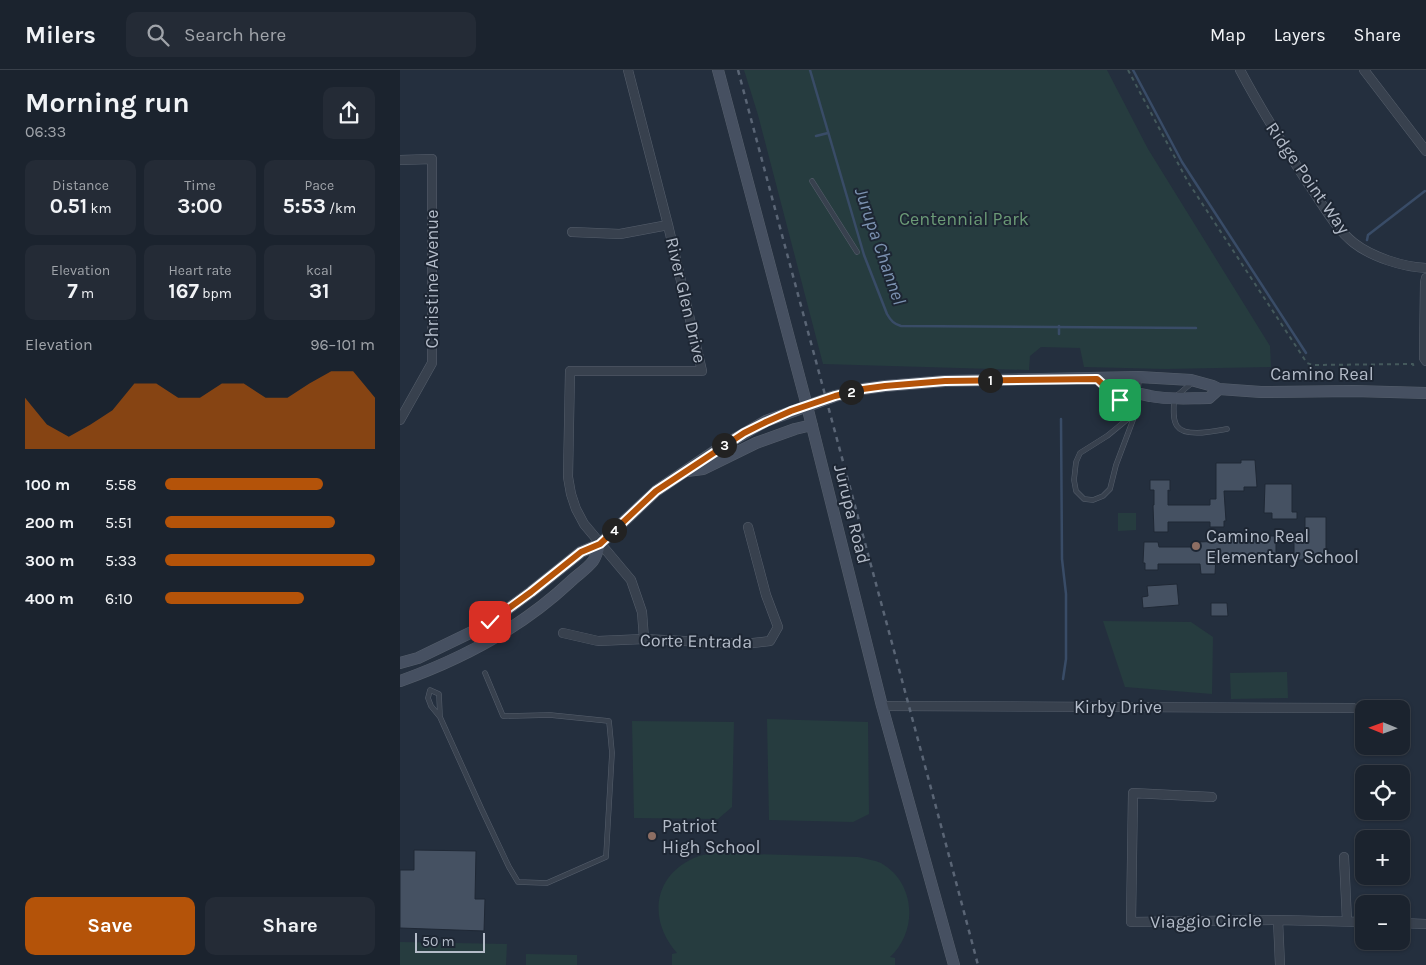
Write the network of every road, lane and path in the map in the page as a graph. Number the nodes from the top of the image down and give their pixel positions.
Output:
1 (628, 70) edge
2 (718, 70) edge
3 (1128, 70) edge
4 (1240, 70) edge
5 (1364, 70) edge
6 (1426, 151) edge
7 (400, 160) edge
8 (812, 181) dead end
9 (668, 225) junction
10 (572, 232) dead end
11 (857, 252) dead end
12 (1426, 268) edge
13 (1426, 278) edge
14 (1425, 334) edge
15 (1426, 361) edge
16 (1414, 369) dead end
17 (1139, 377) junction
18 (1097, 379) junction
19 (1194, 381) junction
20 (1219, 389) junction
21 (1138, 393) junction
22 (1426, 393) edge
23 (1174, 398) junction
24 (807, 406) junction
25 (1135, 413) junction
26 (400, 420) edge
27 (812, 425) junction
28 (1227, 429) dead end
29 (683, 472) junction
30 (748, 528) dead end
31 (600, 544) junction
32 (563, 633) dead end
33 (644, 639) junction
34 (400, 663) edge
35 (485, 673) dead end
36 (400, 681) edge
37 (882, 706) junction
38 (1353, 708) dead end
39 (440, 716) junction
40 (1212, 797) dead end
41 (1344, 857) dead end
42 (1278, 920) junction
43 (1346, 921) junction
44 (1355, 922) edge
45 (1410, 923) edge
46 (1426, 924) edge
47 (954, 965) edge
48 (1280, 965) edge

1 - 9 street, River Glen Drive
2 - 24 main road, Jurupa Road
3 - 16 path
4 - 12 street, Ridge Point Way
5 - 6 street
7 - 26 street, Christine Avenue
8 - 11 lane
9 - 10 street
9 - 31 street, River Glen Drive
13 - 14 street
14 - 15 street
17 - 18 main road, Camino Real
17 - 19 main road, Camino Real
17 - 21 lane
18 - 21 main road, Camino Real
18 - 24 main road, Camino Real
18 - 25 lane
19 - 20 main road, Camino Real
19 - 23 lane
20 - 22 main road, Camino Real
20 - 23 main road, Camino Real
21 - 23 main road, Camino Real
21 - 25 lane
23 - 28 lane
24 - 27 main road, Jurupa Road
24 - 29 main road, Camino Real
25 - 25 lane
27 - 29 main road
27 - 37 main road, Jurupa Road
29 - 31 main road, Camino Real
30 - 33 street, Corte Entrada
31 - 33 street
31 - 34 main road, Camino Real
31 - 36 main road, Camino Real
32 - 33 street, Corte Entrada
35 - 39 lane
37 - 38 street, Kirby Drive
37 - 47 main road, Jurupa Road
39 - 39 lane
40 - 42 street, Viaggio Circle
41 - 43 street
42 - 43 street
42 - 48 street
43 - 44 street
45 - 46 street

